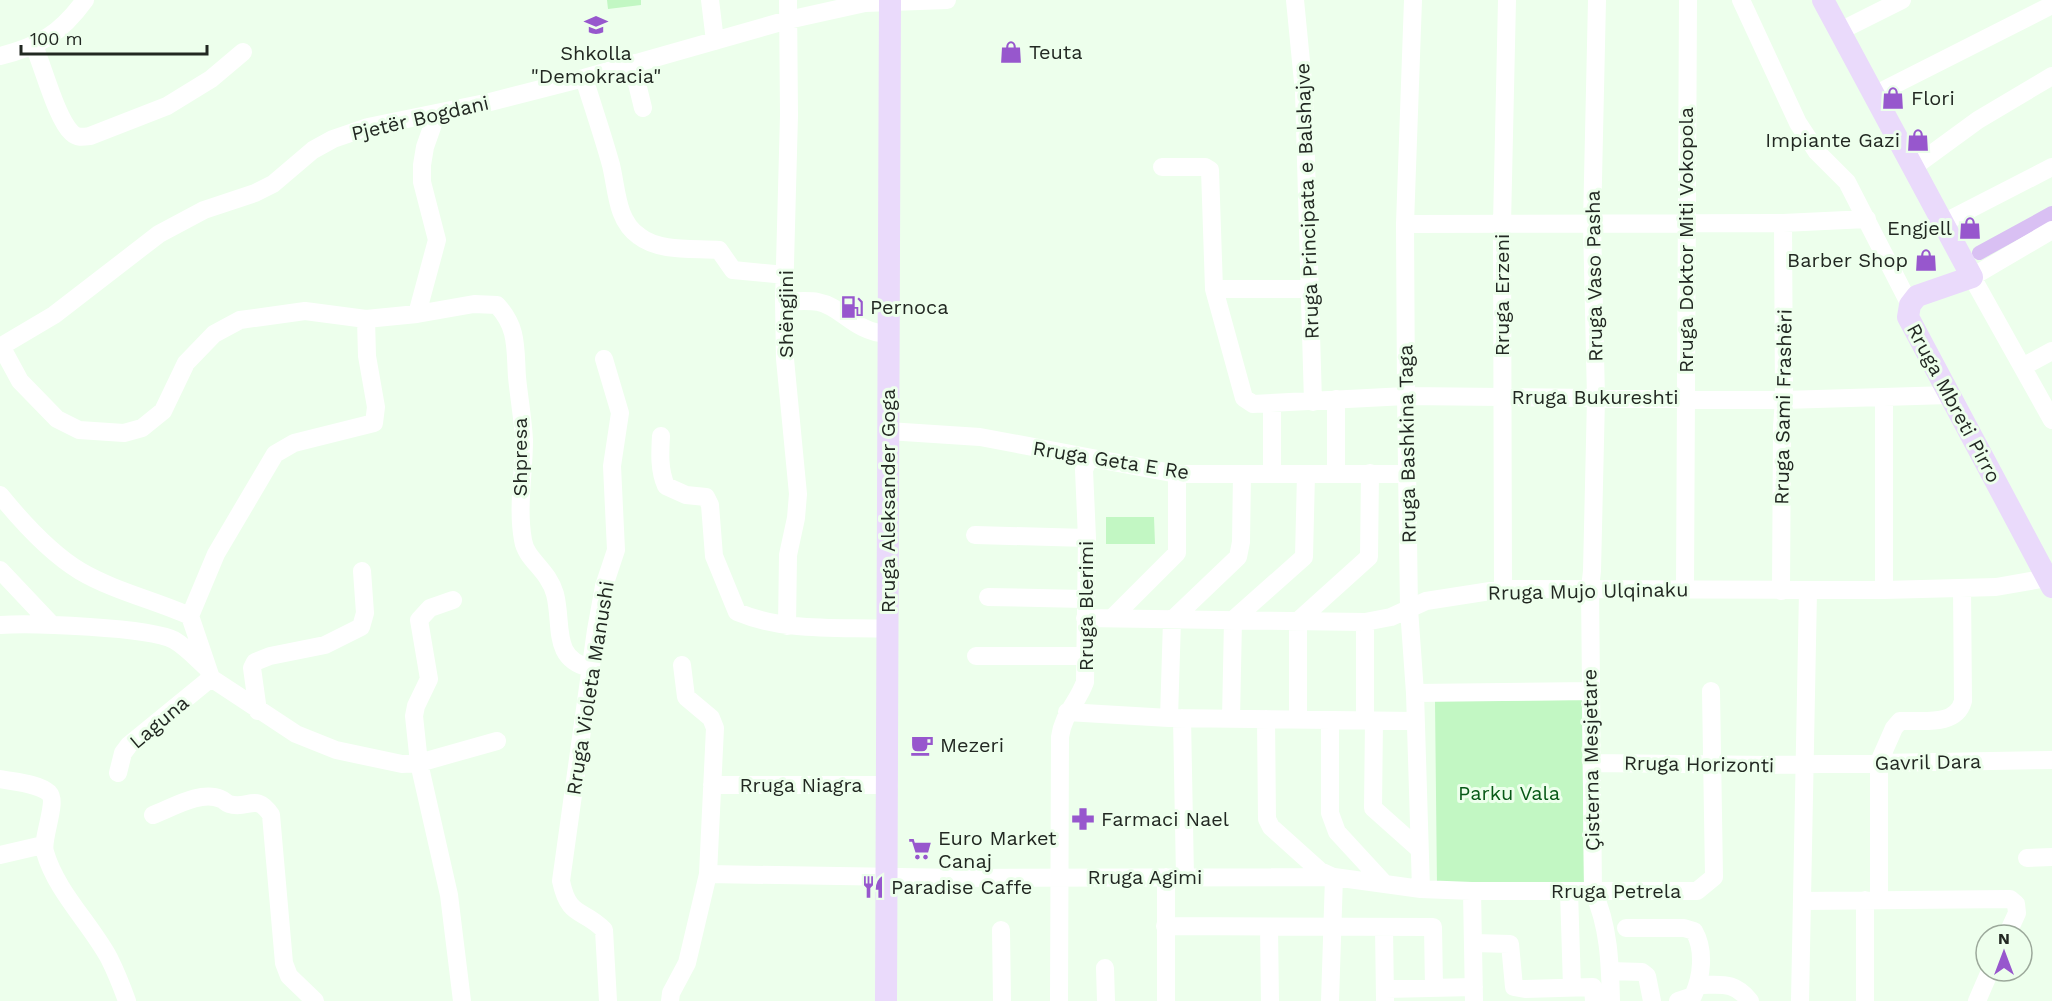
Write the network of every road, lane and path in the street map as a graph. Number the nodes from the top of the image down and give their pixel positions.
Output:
1 (85, 0) edge
2 (710, 0) edge
3 (788, 0) edge
4 (947, 0) edge
5 (1295, 0) edge
6 (1413, 0) edge
7 (1507, 0) edge
8 (1597, 0) edge
9 (1688, 0) edge
10 (1741, 0) edge
11 (1823, 0) edge
12 (1902, 0) edge
13 (890, 1) edge
14 (2052, 4) edge
15 (788, 20) junction
16 (1840, 31) junction
17 (715, 41) junction
18 (34, 46) junction
19 (243, 52) dead end
20 (0, 56) edge
21 (632, 63) junction
22 (2052, 76) edge
23 (584, 78) junction
24 (1874, 95) junction
25 (644, 108) dead end
26 (437, 113) junction
27 (1915, 166) junction
28 (1162, 167) dead end
29 (2052, 167) edge
30 (1867, 219) junction
31 (1686, 222) junction
32 (1945, 222) junction
33 (1783, 223) junction
34 (1405, 224) junction
35 (1502, 224) junction
36 (1592, 224) junction
37 (2052, 230) edge
38 (785, 275) junction
39 (1972, 277) junction
40 (1311, 288) junction
41 (1214, 289) junction
42 (784, 302) junction
43 (1910, 305) junction
44 (417, 314) junction
45 (366, 319) junction
46 (887, 334) junction
47 (0, 347) edge
48 (2052, 351) edge
49 (604, 359) dead end
50 (2024, 366) junction
51 (1949, 395) junction
52 (1406, 396) junction
53 (1503, 397) junction
54 (1686, 397) junction
55 (1596, 398) junction
56 (1884, 398) junction
57 (1336, 399) junction
58 (1784, 400) junction
59 (1313, 402) junction
60 (1272, 404) junction
61 (2052, 420) edge
62 (888, 431) junction
63 (661, 436) dead end
64 (1089, 458) junction
65 (1272, 473) junction
66 (1336, 473) junction
67 (1370, 473) junction
68 (1177, 474) junction
69 (1242, 474) junction
70 (1306, 474) junction
71 (1408, 474) junction
72 (0, 495) edge
73 (975, 535) dead end
74 (1087, 538) junction
75 (0, 570) edge
76 (363, 571) dead end
77 (2050, 582) edge
78 (1590, 588) junction
79 (1685, 588) junction
80 (1962, 588) junction
81 (1503, 589) junction
82 (1884, 590) junction
83 (1781, 591) junction
84 (1808, 591) junction
85 (988, 597) dead end
86 (1085, 598) junction
87 (453, 600) dead end
88 (1409, 609) junction
89 (190, 616) junction
90 (1085, 618) junction
91 (1112, 618) junction
92 (1172, 620) junction
93 (1233, 620) junction
94 (1298, 621) junction
95 (1365, 622) junction
96 (0, 625) edge
97 (52, 626) junction
98 (787, 626) junction
99 (889, 629) junction
100 (976, 656) dead end
101 (1086, 656) junction
102 (682, 665) dead end
103 (590, 668) junction
104 (209, 674) junction
105 (1590, 691) junction
106 (1711, 691) dead end
107 (1415, 693) junction
108 (258, 711) junction
109 (1067, 712) junction
110 (1175, 718) junction
111 (1231, 718) junction
112 (1266, 719) junction
113 (1298, 720) junction
114 (1330, 720) junction
115 (1369, 721) junction
116 (1415, 721) junction
117 (497, 741) dead end
118 (2052, 760) edge
119 (1879, 762) junction
120 (418, 763) junction
121 (1593, 763) junction
122 (1713, 764) junction
123 (1805, 764) junction
124 (118, 773) dead end
125 (0, 779) edge
126 (712, 785) junction
127 (889, 785) junction
128 (153, 816) dead end
129 (43, 845) junction
130 (1419, 849) junction
131 (0, 855) edge
132 (2052, 857) edge
133 (2027, 858) dead end
134 (708, 874) junction
135 (887, 875) junction
136 (1061, 876) junction
137 (1166, 877) junction
138 (1185, 877) junction
139 (1334, 877) junction
140 (1384, 883) junction
141 (1422, 889) junction
142 (1472, 891) junction
143 (1569, 891) junction
144 (1593, 891) junction
145 (1872, 900) junction
146 (1803, 901) junction
147 (2012, 923) edge
148 (1165, 926) junction
149 (1332, 926) junction
150 (1269, 927) junction
151 (1384, 927) junction
152 (1626, 928) dead end
153 (1001, 930) dead end
154 (1474, 943) junction
155 (1105, 968) dead end
156 (1610, 971) junction
157 (1985, 983) edge
158 (1699, 985) junction
159 (1572, 987) junction
160 (1434, 988) junction
161 (1474, 994) edge
162 (1385, 995) edge
163 (1526, 995) edge
164 (127, 1001) edge
165 (315, 1001) edge
166 (462, 1001) edge
167 (608, 1001) edge
168 (670, 1001) edge
169 (886, 1001) edge
170 (1002, 1001) edge
171 (1059, 1001) edge
172 (1106, 1001) edge
173 (1166, 1001) edge
174 (1270, 1001) edge
175 (1329, 1001) edge
176 (1594, 1001) edge
177 (1611, 1001) edge
178 (1652, 1001) edge
179 (1678, 1001) edge
180 (1750, 1001) edge
181 (1800, 1001) edge
182 (1865, 1001) edge
183 (1977, 1001) edge

1 - 18 street
2 - 17 street
3 - 15 street, Shëngjini
4 - 13 street, Pjetër Bogdani
5 - 40 street, Rruga Principata e Balshajve
6 - 34 street, Rruga Bashkina Taga
7 - 35 street, Rruga Erzeni
8 - 36 street, Rruga Vaso Pasha
9 - 31 street, Rruga Doktor Miti Vokopola
10 - 30 street, Rruga Mbreti Pirro
11 - 16 main road
12 - 16 street
13 - 15 street, Pjetër Bogdani
13 - 46 main road, Rruga Aleksander Goga
14 - 24 street
15 - 17 street, Pjetër Bogdani
15 - 38 street, Shëngjini
16 - 24 main road
17 - 21 street, Pjetër Bogdani
18 - 19 street
18 - 20 street
21 - 23 street, Pjetër Bogdani
21 - 25 street
22 - 27 street
23 - 26 street, Pjetër Bogdani
23 - 38 street
24 - 27 main road
26 - 44 street
26 - 47 street, Pjetër Bogdani
27 - 32 main road
28 - 41 street
29 - 32 street
30 - 33 street
30 - 43 street, Rruga Mbreti Pirro
31 - 33 street
31 - 36 street
31 - 54 street, Rruga Doktor Miti Vokopola
32 - 39 main road
33 - 58 street, Rruga Sami Frashëri
34 - 35 street
34 - 52 street, Rruga Bashkina Taga
35 - 36 street
35 - 53 street, Rruga Erzeni
36 - 55 street, Rruga Vaso Pasha
37 - 39 street
38 - 42 street, Shëngjini
39 - 43 main road
39 - 50 street
40 - 41 street
40 - 59 street, Rruga Principata e Balshajve
41 - 60 street, Rruga Bukureshti
42 - 46 street
42 - 98 street, Shëngjini
43 - 51 main road, Rruga Mbreti Pirro
44 - 45 street, Shpresa
44 - 103 street, Shpresa
45 - 47 street, Shpresa
45 - 89 street
46 - 62 main road, Rruga Aleksander Goga
48 - 50 street
49 - 103 street, Rruga Violeta Manushi
50 - 61 street
51 - 56 street, Rruga Bukureshti
51 - 77 main road, Rruga Mbreti Pirro
52 - 53 street, Rruga Bukureshti
52 - 57 street, Rruga Bukureshti
52 - 71 street, Rruga Bashkina Taga
53 - 55 street, Rruga Bukureshti
53 - 81 street, Rruga Erzeni
54 - 55 street, Rruga Bukureshti
54 - 58 street, Rruga Bukureshti
54 - 79 street, Rruga Doktor Miti Vokopola
55 - 78 street, Rruga Vaso Pasha
56 - 58 street, Rruga Bukureshti
56 - 82 street
57 - 59 street, Rruga Bukureshti
57 - 66 street
58 - 83 street, Rruga Sami Frashëri
59 - 60 street, Rruga Bukureshti
60 - 65 street
62 - 64 street, Rruga Geta E Re
62 - 99 main road, Rruga Aleksander Goga
63 - 98 street
64 - 68 street, Rruga Geta E Re
64 - 74 street, Rruga Blerimi
65 - 69 street, Rruga Geta E Re
65 - 70 street, Rruga Geta E Re
66 - 67 street, Rruga Geta E Re
66 - 70 street, Rruga Geta E Re
67 - 71 street, Rruga Geta E Re
67 - 94 street
68 - 69 street, Rruga Geta E Re
68 - 91 street
69 - 92 street
70 - 93 street
71 - 88 street, Rruga Bashkina Taga
72 - 89 street
73 - 74 street
74 - 86 street, Rruga Blerimi
75 - 97 street
76 - 108 street
77 - 80 street, Rruga Mujo Ulqinaku
78 - 79 street, Rruga Mujo Ulqinaku
78 - 81 street, Rruga Mujo Ulqinaku
78 - 105 street, Çisterna Mesjetare
79 - 83 street, Rruga Mujo Ulqinaku
80 - 82 street, Rruga Mujo Ulqinaku
80 - 119 street
81 - 88 street, Rruga Mujo Ulqinaku
82 - 84 street, Rruga Mujo Ulqinaku
83 - 84 street, Rruga Mujo Ulqinaku
84 - 123 street
85 - 86 street
86 - 90 street, Rruga Blerimi
87 - 120 street
88 - 95 street, Rruga Mujo Ulqinaku
88 - 107 street, Rruga Bashkina Taga
89 - 104 street
90 - 91 street, Rruga Mujo Ulqinaku
90 - 101 street, Rruga Blerimi
91 - 92 street, Rruga Mujo Ulqinaku
92 - 93 street, Rruga Mujo Ulqinaku
92 - 110 street
93 - 94 street, Rruga Mujo Ulqinaku
93 - 111 street
94 - 95 street, Rruga Mujo Ulqinaku
94 - 113 street
95 - 115 street
96 - 97 street
97 - 104 street
98 - 99 street
99 - 127 main road, Rruga Aleksander Goga
100 - 101 street
101 - 109 street, Rruga Blerimi
102 - 126 street
103 - 167 street, Rruga Violeta Manushi
104 - 108 street
104 - 124 street, Laguna
105 - 107 street
105 - 121 street, Çisterna Mesjetare
106 - 122 street, Rruga Petrela
107 - 116 street, Rruga Bashkina Taga
108 - 120 street
109 - 110 street
109 - 136 street, Rruga Blerimi
110 - 111 street
110 - 138 street
111 - 112 street
112 - 113 street
112 - 139 street
113 - 114 street
114 - 115 street
114 - 140 street
115 - 116 street
115 - 130 street
116 - 130 street, Rruga Bashkina Taga
117 - 120 street
118 - 119 street, Gavril Dara
119 - 123 street, Gavril Dara
119 - 145 street
120 - 166 street
121 - 122 street, Rruga Horizonti
121 - 144 street, Çisterna Mesjetare
122 - 123 street, Rruga Horizonti
122 - 144 street, Rruga Petrela
123 - 146 street
125 - 129 street
126 - 127 street, Rruga Niagra
126 - 134 street
127 - 135 main road, Rruga Aleksander Goga
128 - 165 street
129 - 131 street
129 - 164 street
130 - 141 street, Rruga Bashkina Taga
132 - 133 street
134 - 135 street, Rruga Agimi
134 - 168 street
135 - 136 street, Rruga Agimi
135 - 169 main road, Rruga Aleksander Goga
136 - 137 street, Rruga Agimi
136 - 171 street, Rruga Blerimi
137 - 138 street, Rruga Agimi
137 - 148 street
138 - 139 street, Rruga Agimi
139 - 140 street, Rruga Agimi
139 - 149 street
140 - 141 street, Rruga Agimi
141 - 142 street, Rruga Agimi
142 - 143 street, Rruga Petrela
142 - 154 street
143 - 144 street, Rruga Petrela
143 - 159 street
144 - 156 street, Çisterna Mesjetare
145 - 146 street
145 - 147 street
145 - 182 street
146 - 181 street
148 - 150 street
148 - 173 street
149 - 150 street
149 - 151 street
149 - 175 street
150 - 174 street
151 - 160 street
151 - 162 street
152 - 158 street
153 - 170 street
154 - 161 street
154 - 163 street
155 - 172 street
156 - 177 street, Çisterna Mesjetare
156 - 178 street
157 - 183 street
158 - 179 street
158 - 180 street
159 - 163 street
159 - 176 street
160 - 161 street
160 - 162 street

